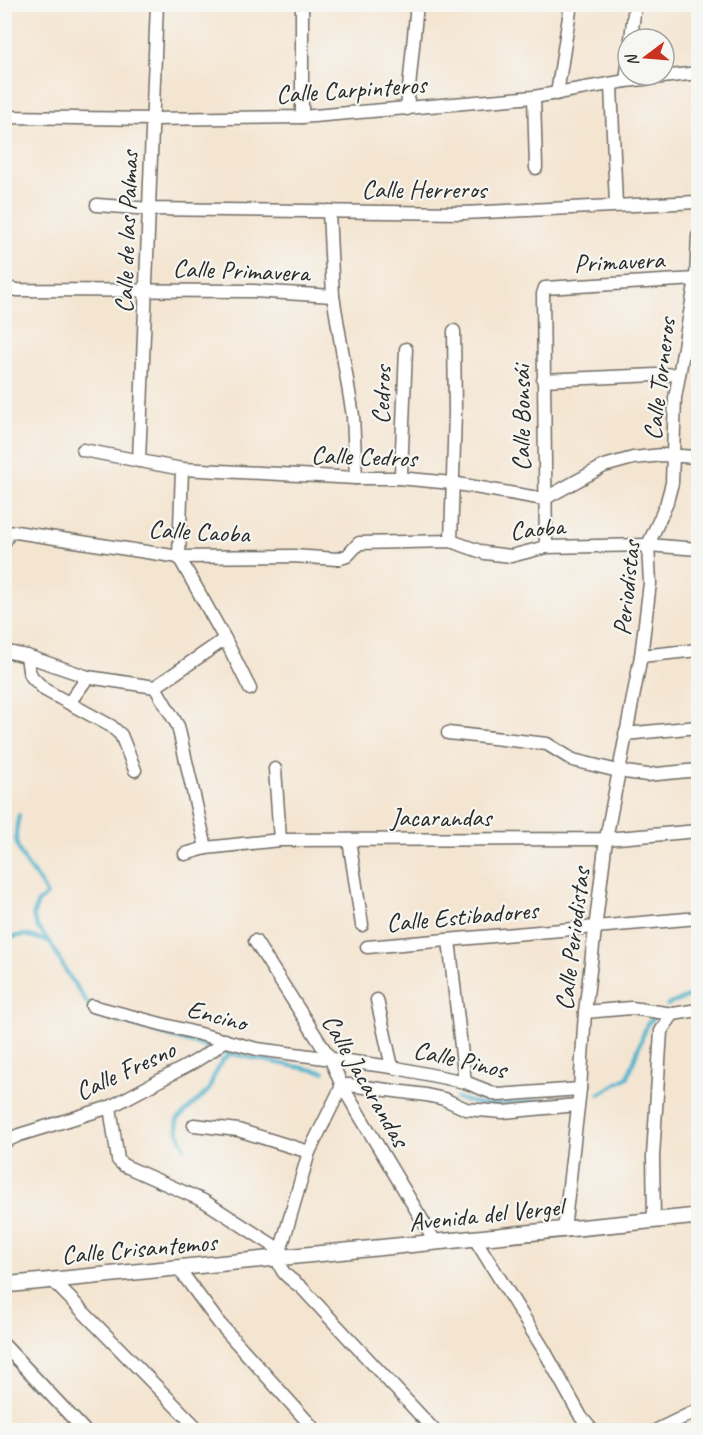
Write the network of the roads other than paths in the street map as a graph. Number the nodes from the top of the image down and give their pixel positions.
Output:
1 (157, 4) edge
2 (302, 4) edge
3 (417, 4) edge
4 (571, 4) edge
5 (634, 4) edge
6 (632, 27) edge
7 (699, 73) edge
8 (676, 76) edge
9 (616, 84) edge
10 (611, 85) junction
11 (557, 94) junction
12 (534, 97) junction
13 (407, 109) junction
14 (4, 117) edge
15 (302, 117) junction
16 (152, 119) junction
17 (536, 168) dead end
18 (699, 202) edge
19 (97, 205) dead end
20 (616, 205) junction
21 (150, 209) junction
22 (330, 211) junction
23 (699, 236) edge
24 (696, 279) junction
25 (4, 288) edge
26 (545, 288) joint
27 (147, 291) junction
28 (333, 296) junction
29 (454, 331) dead end
30 (406, 349) dead end
31 (679, 374) junction
32 (543, 380) junction
33 (83, 450) dead end
34 (672, 456) junction
35 (699, 457) edge
36 (139, 461) junction
37 (182, 469) junction
38 (356, 478) junction
39 (399, 478) junction
40 (453, 483) junction
41 (544, 499) junction
42 (7, 538) edge
43 (451, 541) junction
44 (382, 542) joint
45 (648, 544) junction
46 (546, 547) junction
47 (699, 549) edge
48 (179, 557) junction
49 (225, 639) junction
50 (699, 650) edge
51 (4, 651) edge
52 (27, 656) junction
53 (641, 656) junction
54 (88, 677) junction
55 (155, 687) junction
56 (250, 689) dead end
57 (69, 703) junction
58 (699, 727) edge
59 (448, 733) dead end
60 (625, 734) junction
61 (275, 769) dead end
62 (135, 770) dead end
63 (699, 770) edge
64 (618, 771) junction
65 (699, 831) edge
66 (606, 839) junction
67 (280, 840) junction
68 (349, 840) junction
69 (206, 848) junction
70 (186, 854) dead end
71 (699, 918) edge
72 (362, 925) dead end
73 (596, 927) junction
74 (448, 940) junction
75 (255, 941) dead end
76 (367, 947) dead end
77 (376, 1000) dead end
78 (92, 1006) dead end
79 (699, 1010) edge
80 (585, 1012) junction
81 (673, 1014) junction
82 (225, 1040) junction
83 (331, 1060) junction
84 (392, 1066) junction
85 (465, 1082) junction
86 (342, 1086) junction
87 (580, 1089) junction
88 (577, 1105) junction
89 (110, 1107) junction
90 (194, 1125) dead end
91 (4, 1142) edge
92 (309, 1152) junction
93 (699, 1216) edge
94 (654, 1221) junction
95 (564, 1230) junction
96 (475, 1239) junction
97 (436, 1243) junction
98 (280, 1255) junction
99 (179, 1269) junction
100 (53, 1281) junction
101 (4, 1285) edge
102 (4, 1345) edge
103 (699, 1410) edge
104 (581, 1417) junction
105 (84, 1431) edge
106 (199, 1431) edge
107 (315, 1431) edge
108 (434, 1431) edge
109 (579, 1431) edge
110 (592, 1431) edge
111 (657, 1431) edge

1 - 16 street, Calle de las Palmas
2 - 15 street
3 - 13 street
4 - 11 street
5 - 6 street
7 - 8 street, Calle Carpinteros
9 - 10 street, Calle Carpinteros
10 - 11 street, Calle Carpinteros
10 - 20 street
11 - 12 street, Calle Carpinteros
12 - 13 street, Calle Carpinteros
12 - 17 street
13 - 15 street, Calle Carpinteros
14 - 16 street, Calle Carpinteros
15 - 16 street, Calle Carpinteros
16 - 21 street, Calle de las Palmas
18 - 20 street, Calle Herreros
19 - 21 street, Calle Herreros
20 - 22 street, Calle Herreros
21 - 22 street, Calle Herreros
21 - 27 street, Calle de las Palmas
22 - 28 street
23 - 24 street, Calle Torneros
24 - 26 street, Primavera
24 - 31 street, Calle Torneros
25 - 27 street, Calle Primavera
26 - 32 street, Calle Bonsái
27 - 28 street, Calle Primavera
27 - 36 street, Calle de las Palmas
28 - 38 street
29 - 40 street
30 - 39 street, Cedros
31 - 32 street
31 - 34 street, Calle Torneros
32 - 41 street, Calle Bonsái
33 - 36 street, Calle Cedros
34 - 35 street
34 - 41 street
34 - 45 street, Periodistas
36 - 37 street, Calle Cedros
37 - 38 street, Calle Cedros
37 - 48 street
38 - 39 street, Calle Cedros
39 - 40 street, Calle Cedros
40 - 41 street, Calle Cedros
40 - 43 street
41 - 46 street, Calle Bonsái
42 - 48 street, Calle Caoba
43 - 44 street, Caoba
43 - 46 street, Caoba
44 - 48 street, Calle Caoba
45 - 46 street, Caoba
45 - 47 street, Caoba
45 - 53 street, Periodistas
48 - 49 street
49 - 55 street
49 - 56 street
50 - 53 street
51 - 52 street
52 - 54 street
52 - 57 street
53 - 60 street, Calle Periodistas
54 - 55 street
54 - 57 street
55 - 69 street
57 - 62 street
58 - 60 street
59 - 64 street
60 - 64 street, Calle Periodistas
61 - 67 street
63 - 64 street
64 - 66 street, Calle Periodistas
65 - 66 street, Jacarandas
66 - 68 street, Jacarandas
66 - 73 street, Calle Periodistas
67 - 68 street, Jacarandas
67 - 69 street, Jacarandas
68 - 72 street
69 - 70 street, Jacarandas
71 - 73 street, Calle Estibadores
73 - 74 street, Calle Estibadores
73 - 80 street, Calle Periodistas
74 - 76 street, Calle Estibadores
74 - 85 street
75 - 83 street, Calle Jacarandas
77 - 84 street
78 - 82 street, Encino
79 - 81 street
80 - 81 street
80 - 87 street, Calle Periodistas
81 - 94 street
82 - 83 street, Encino
82 - 89 street, Calle Fresno
83 - 84 street, Calle Pinos
83 - 86 street, Calle Jacarandas
84 - 85 street, Calle Pinos
85 - 87 street, Calle Pinos
86 - 88 street
86 - 92 street
86 - 97 street, Calle Jacarandas
87 - 88 street, Calle Periodistas
88 - 95 street, Calle Periodistas
89 - 91 street, Calle Fresno
89 - 98 street
90 - 92 street
92 - 98 street
93 - 94 street, Avenida del Vergel
94 - 95 street, Avenida del Vergel
95 - 96 street, Avenida del Vergel
96 - 97 street, Avenida del Vergel
96 - 104 street
97 - 98 street, Avenida del Vergel
98 - 99 street, Calle Crisantemos
98 - 108 street
99 - 100 street, Calle Crisantemos
99 - 107 street
100 - 101 street, Calle Crisantemos
100 - 106 street
102 - 105 street
103 - 111 street
104 - 109 street
104 - 110 street

